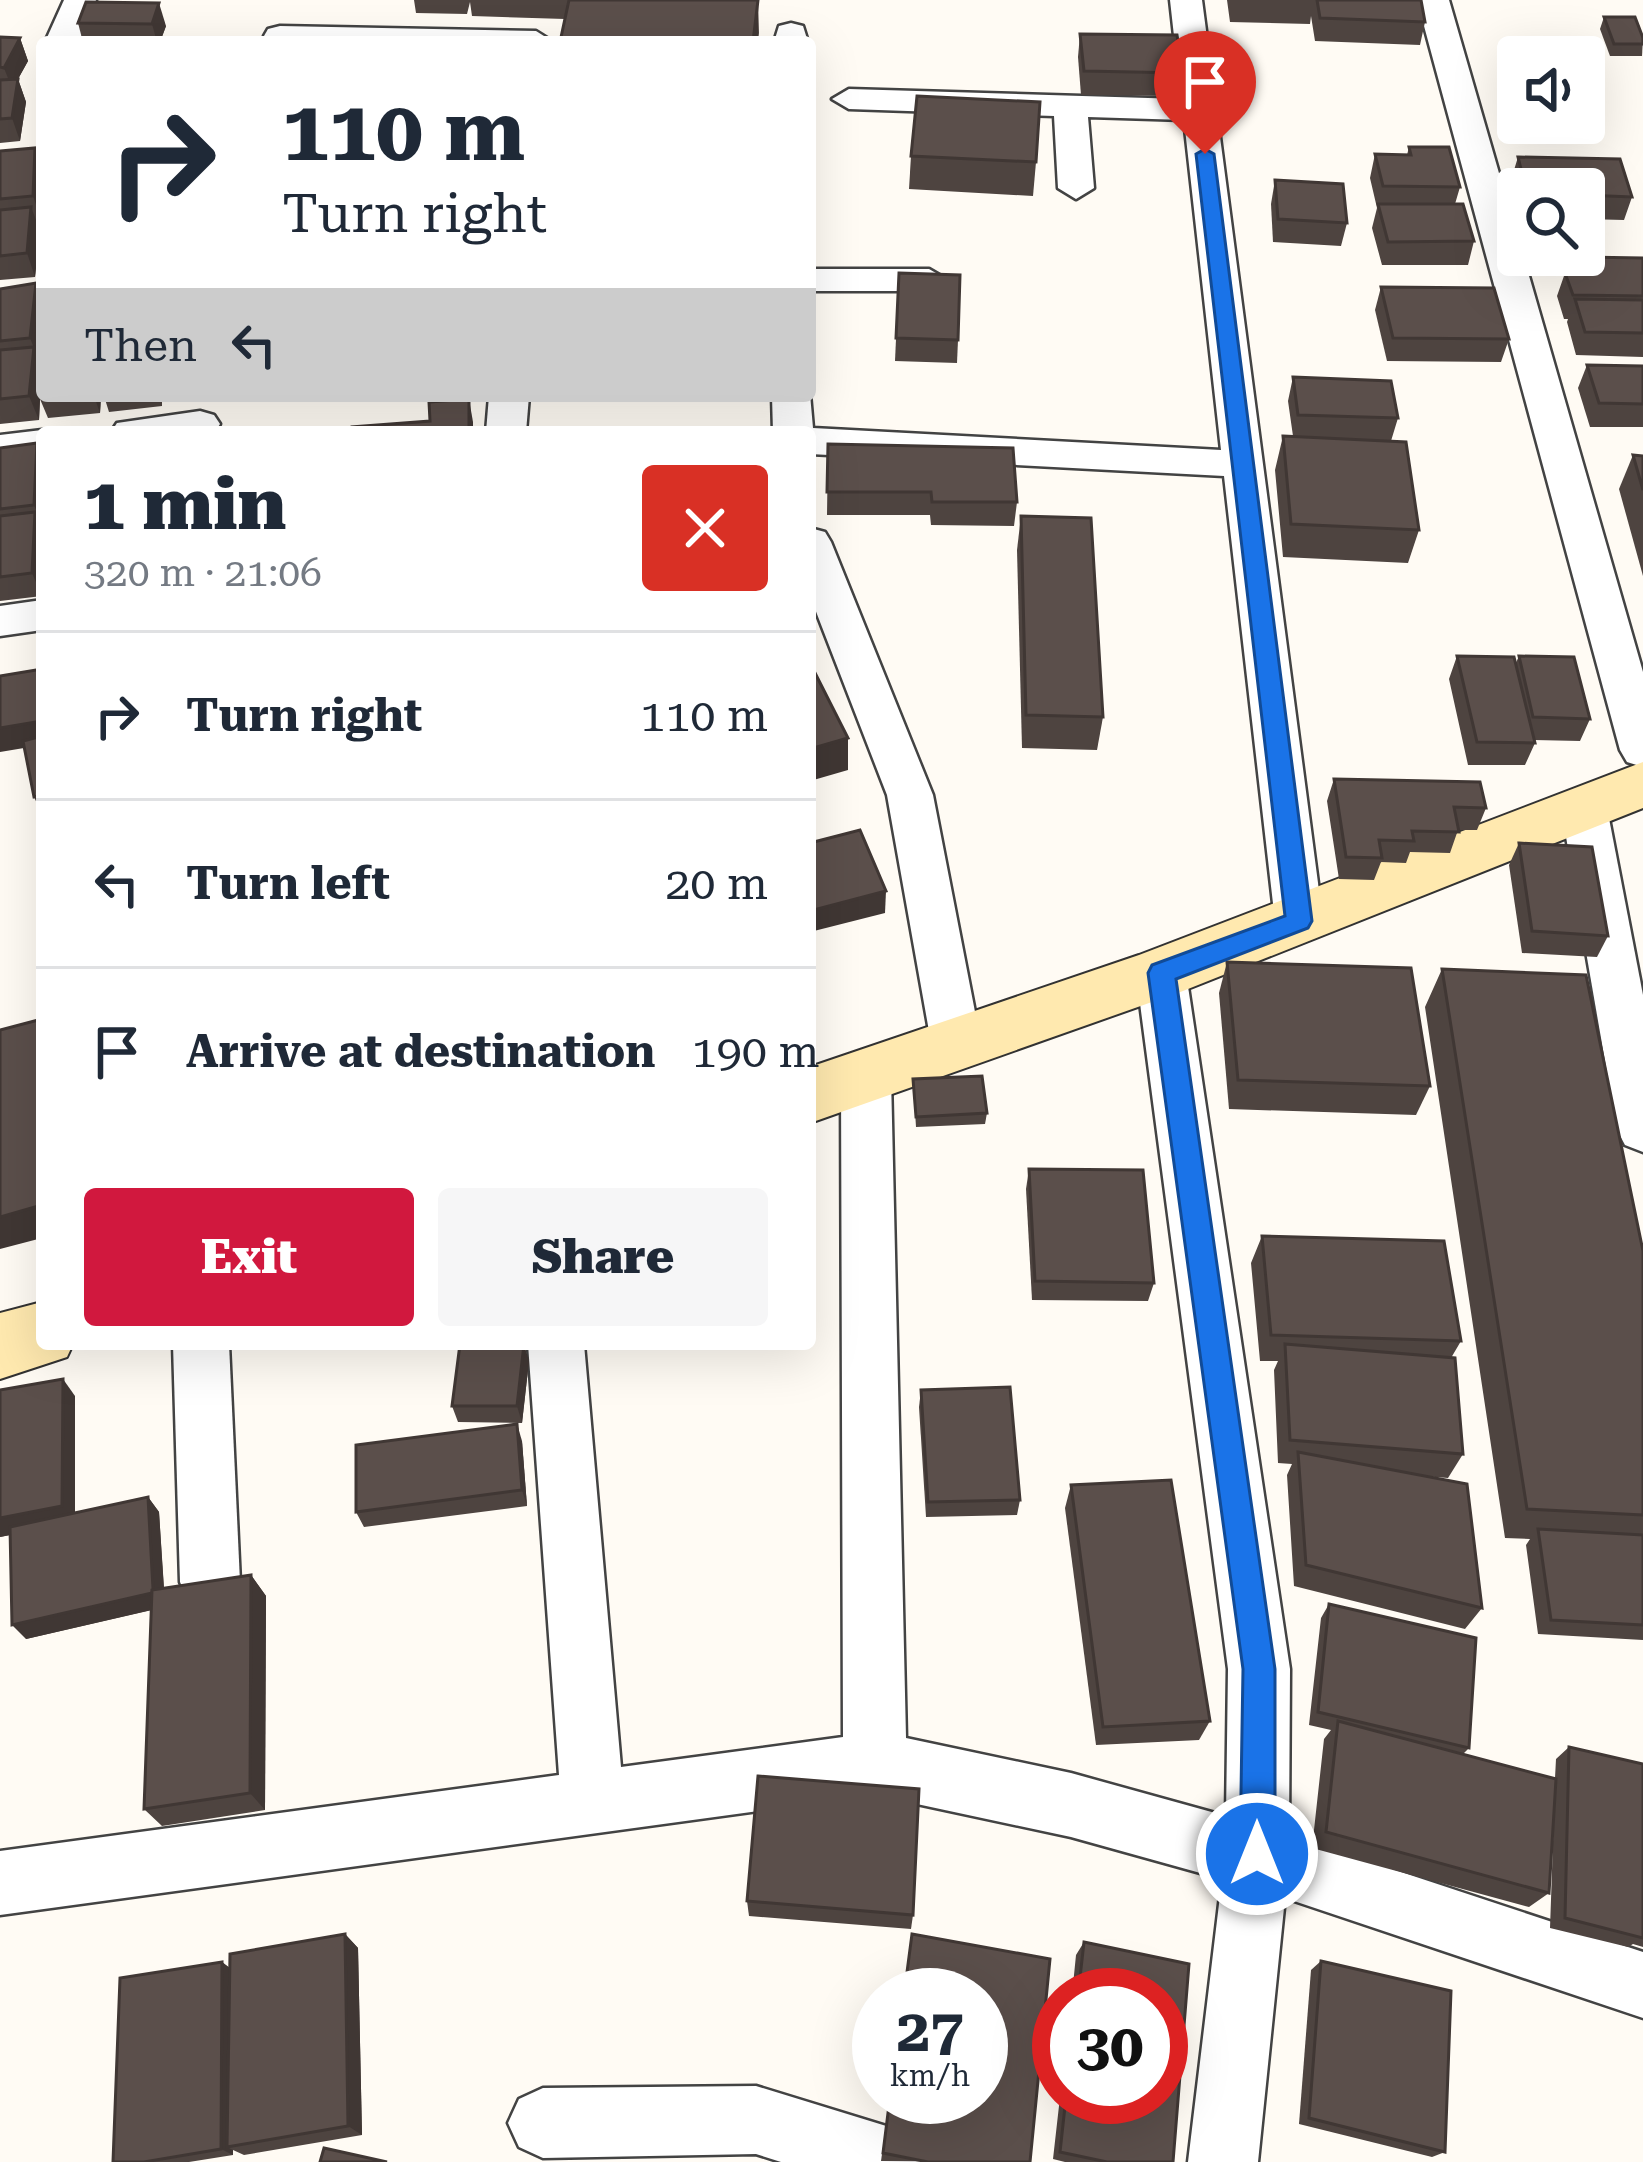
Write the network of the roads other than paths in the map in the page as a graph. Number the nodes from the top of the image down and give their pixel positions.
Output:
1 (80, 0) edge
2 (290, 0) edge
3 (1186, 0) edge
4 (1433, 0) edge
5 (65, 36) edge
6 (278, 36) edge
7 (849, 99) dead end
8 (1070, 106) junction
9 (1200, 110) junction
10 (1076, 188) dead end
11 (816, 280) edge
12 (929, 280) edge
13 (200, 417) edge
14 (159, 426) edge
15 (816, 441) edge
16 (36, 444) edge
17 (0, 448) edge
18 (1243, 464) junction
19 (816, 557) edge
20 (36, 616) edge
21 (0, 621) edge
22 (1643, 750) edge
23 (1643, 784) edge
24 (1584, 808) junction
25 (1299, 921) junction
26 (1162, 973) junction
27 (957, 1048) junction
28 (838, 1086) edge
29 (1643, 1130) edge
30 (36, 1336) edge
31 (0, 1346) edge
32 (201, 1350) edge
33 (556, 1350) edge
34 (210, 1582) edge
35 (875, 1764) junction
36 (592, 1801) junction
37 (1257, 1854) junction
38 (0, 1883) edge
39 (1643, 1985) edge
40 (543, 2123) dead end
41 (897, 2162) edge
42 (1223, 2162) edge

1 - 5 street
2 - 6 street
3 - 9 street
4 - 22 street
7 - 8 street
8 - 9 street
8 - 10 street
9 - 18 street
11 - 12 street
13 - 14 street
15 - 18 street
16 - 17 street
18 - 25 street
19 - 27 street
20 - 21 street
23 - 24 street
24 - 25 street
24 - 29 street
25 - 26 street
26 - 27 street
26 - 37 street
27 - 28 street
28 - 35 street
30 - 31 street
32 - 34 street
33 - 36 street
35 - 36 street
35 - 37 street
36 - 38 street
37 - 39 street
37 - 42 street
40 - 41 street

